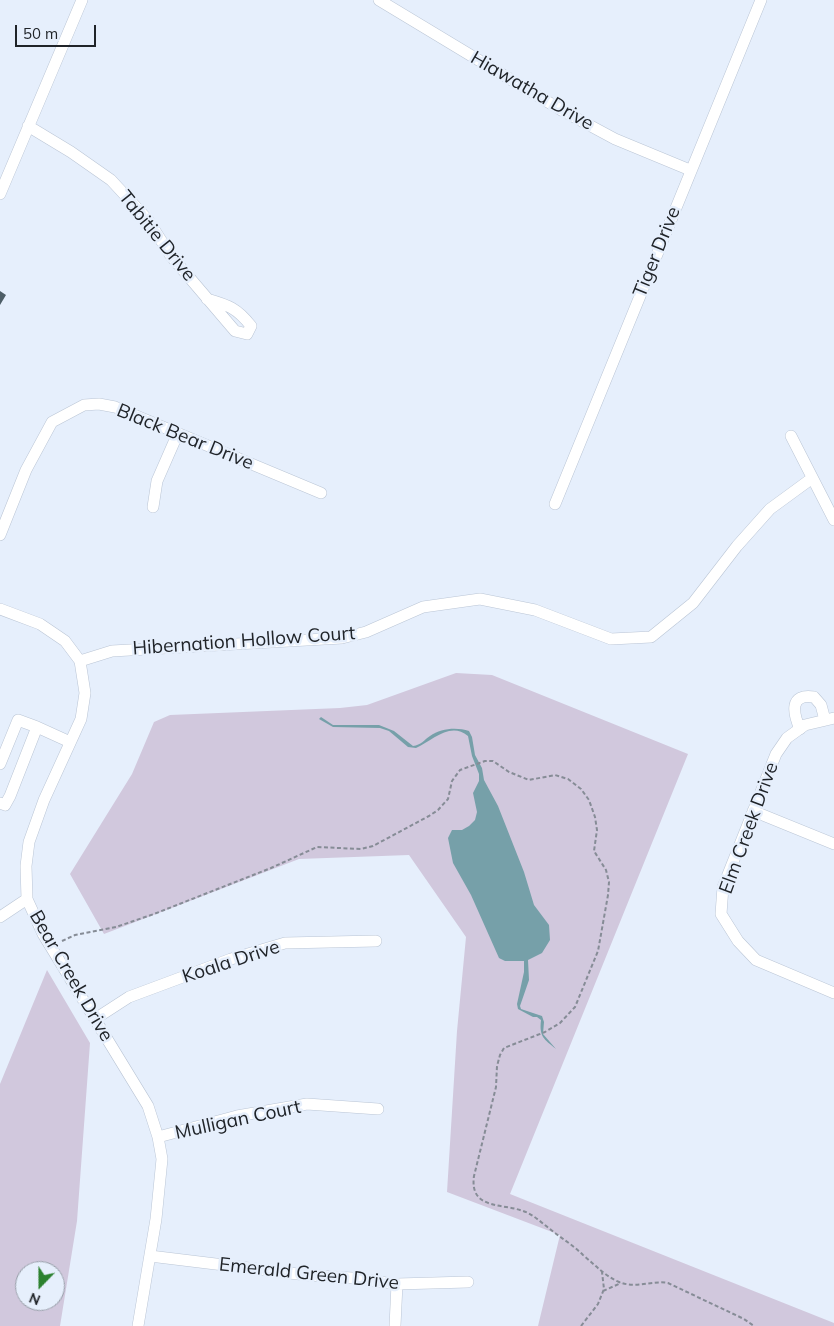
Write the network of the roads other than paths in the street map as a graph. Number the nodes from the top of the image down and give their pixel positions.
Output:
1 (82, 0) edge
2 (380, 0) edge
3 (761, 0) edge
4 (28, 126) junction
5 (690, 170) junction
6 (0, 194) edge
7 (207, 299) dead end
8 (178, 433) junction
9 (791, 436) dead end
10 (811, 479) junction
11 (321, 493) dead end
12 (554, 504) dead end
13 (153, 507) dead end
14 (834, 520) edge
15 (0, 535) edge
16 (0, 609) edge
17 (80, 661) junction
18 (830, 719) edge
19 (38, 727) junction
20 (800, 729) junction
21 (70, 742) junction
22 (0, 764) edge
23 (0, 803) edge
24 (753, 812) junction
25 (834, 844) edge
26 (27, 899) junction
27 (0, 917) edge
28 (376, 941) dead end
29 (834, 993) edge
30 (95, 1019) junction
31 (378, 1109) dead end
32 (158, 1138) junction
33 (150, 1256) junction
34 (468, 1282) dead end
35 (397, 1284) junction
36 (138, 1326) edge
37 (395, 1326) edge

1 - 4 street
2 - 5 street, Hiawatha Drive
3 - 5 street, Tiger Drive
4 - 6 street
4 - 7 street, Tabitie Drive
5 - 12 street, Tiger Drive
8 - 11 street, Black Bear Drive
8 - 13 street
8 - 15 street, Black Bear Drive
9 - 10 street
10 - 14 street
10 - 17 street, Hibernation Hollow Court
16 - 17 street, Bear Creek Drive
17 - 21 street, Bear Creek Drive
18 - 20 street, Elm Creek Drive
18 - 20 street, Elm Creek Drive
19 - 21 street
19 - 22 street
19 - 23 street
20 - 24 street, Elm Creek Drive
21 - 26 street, Bear Creek Drive
24 - 25 street
24 - 29 street, Elm Creek Drive
26 - 27 street
26 - 30 street, Bear Creek Drive
28 - 30 street, Koala Drive
30 - 32 street, Bear Creek Drive
31 - 32 street, Mulligan Court
32 - 33 street, Bear Creek Drive
33 - 35 street, Emerald Green Drive
33 - 36 street, Bear Creek Drive
34 - 35 street, Emerald Green Drive
35 - 37 street

